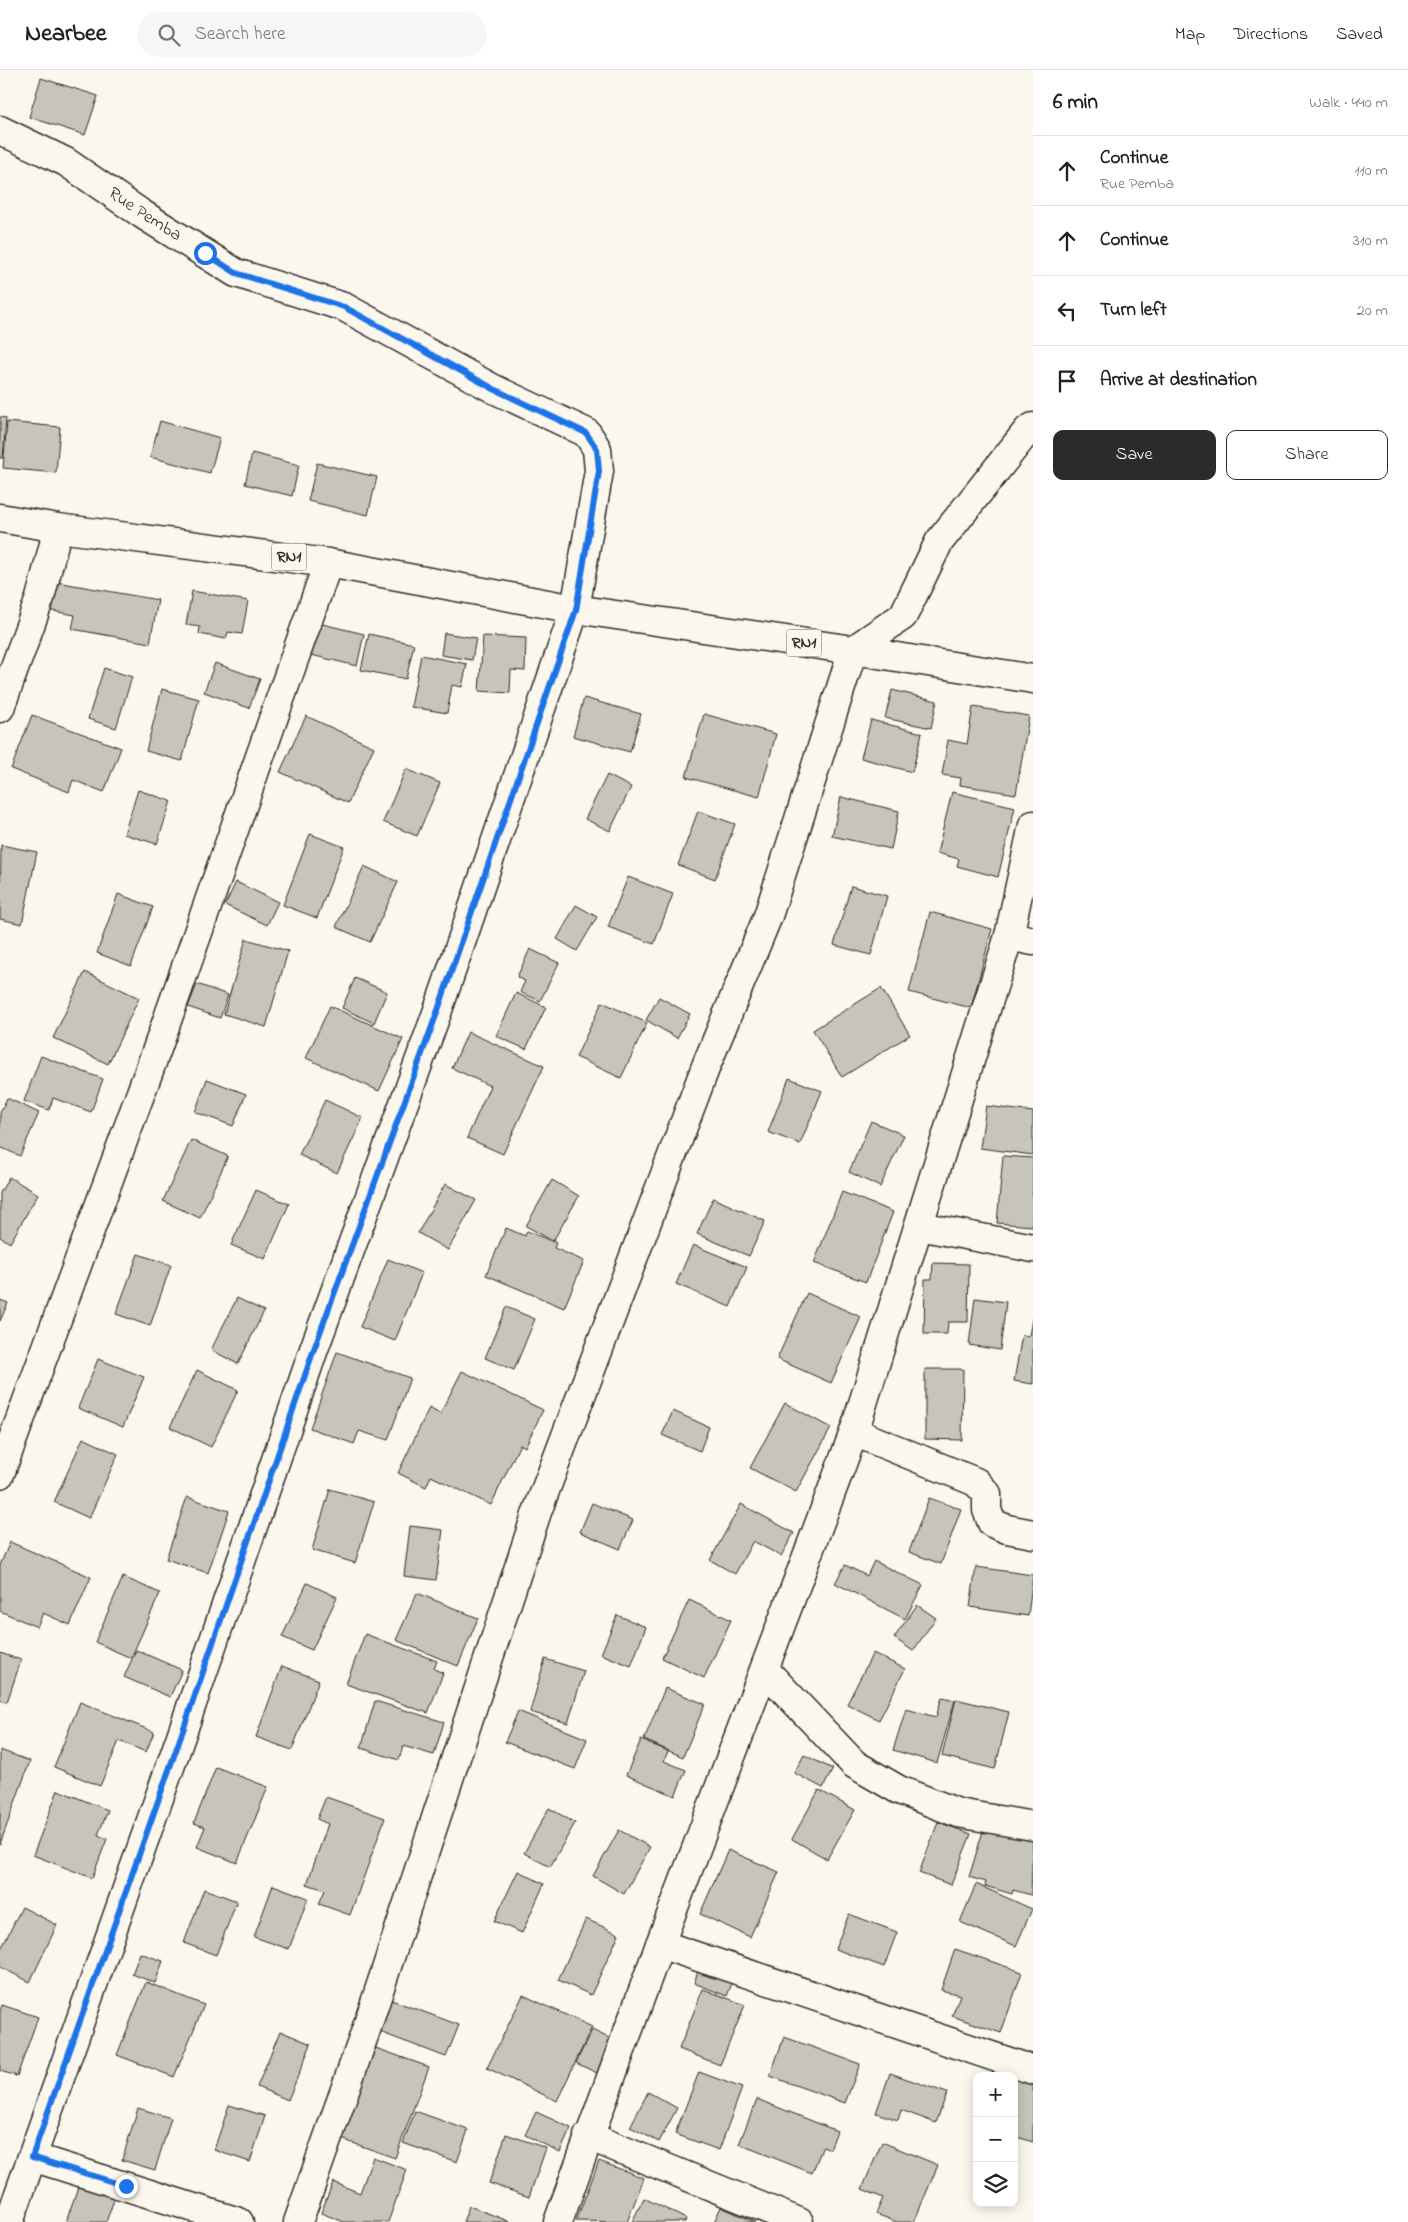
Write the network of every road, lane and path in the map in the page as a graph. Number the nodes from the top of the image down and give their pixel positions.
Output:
1 (0, 130) edge
2 (1033, 427) edge
3 (0, 518) edge
4 (58, 528) junction
5 (328, 563) junction
6 (576, 610) junction
7 (853, 650) junction
8 (1033, 679) edge
9 (0, 708) edge
10 (1033, 825) edge
11 (1021, 938) edge
12 (919, 1226) junction
13 (1033, 1248) edge
14 (854, 1432) junction
15 (0, 1474) edge
16 (1033, 1534) edge
17 (765, 1670) junction
18 (1033, 1826) edge
19 (660, 1944) junction
20 (1033, 2070) edge
21 (588, 2136) junction
22 (32, 2157) junction
23 (9, 2222) edge
24 (239, 2222) edge
25 (298, 2222) edge
26 (558, 2222) edge
27 (799, 2222) edge

1 - 6 main road, Rue Pemba
2 - 7 main road
3 - 4 main road, RN1
4 - 5 main road, RN1
4 - 9 main road
5 - 6 main road, RN1
5 - 15 main road
6 - 7 main road, RN1
6 - 22 main road, Rue Pemba
7 - 8 main road, RN1
7 - 25 main road
10 - 11 main road
11 - 12 main road
12 - 13 main road
12 - 14 main road
14 - 16 main road
14 - 17 main road
17 - 18 main road
17 - 19 main road
19 - 20 main road
19 - 21 main road
21 - 26 main road
21 - 27 main road
22 - 23 main road, Rue Pemba
22 - 24 main road

